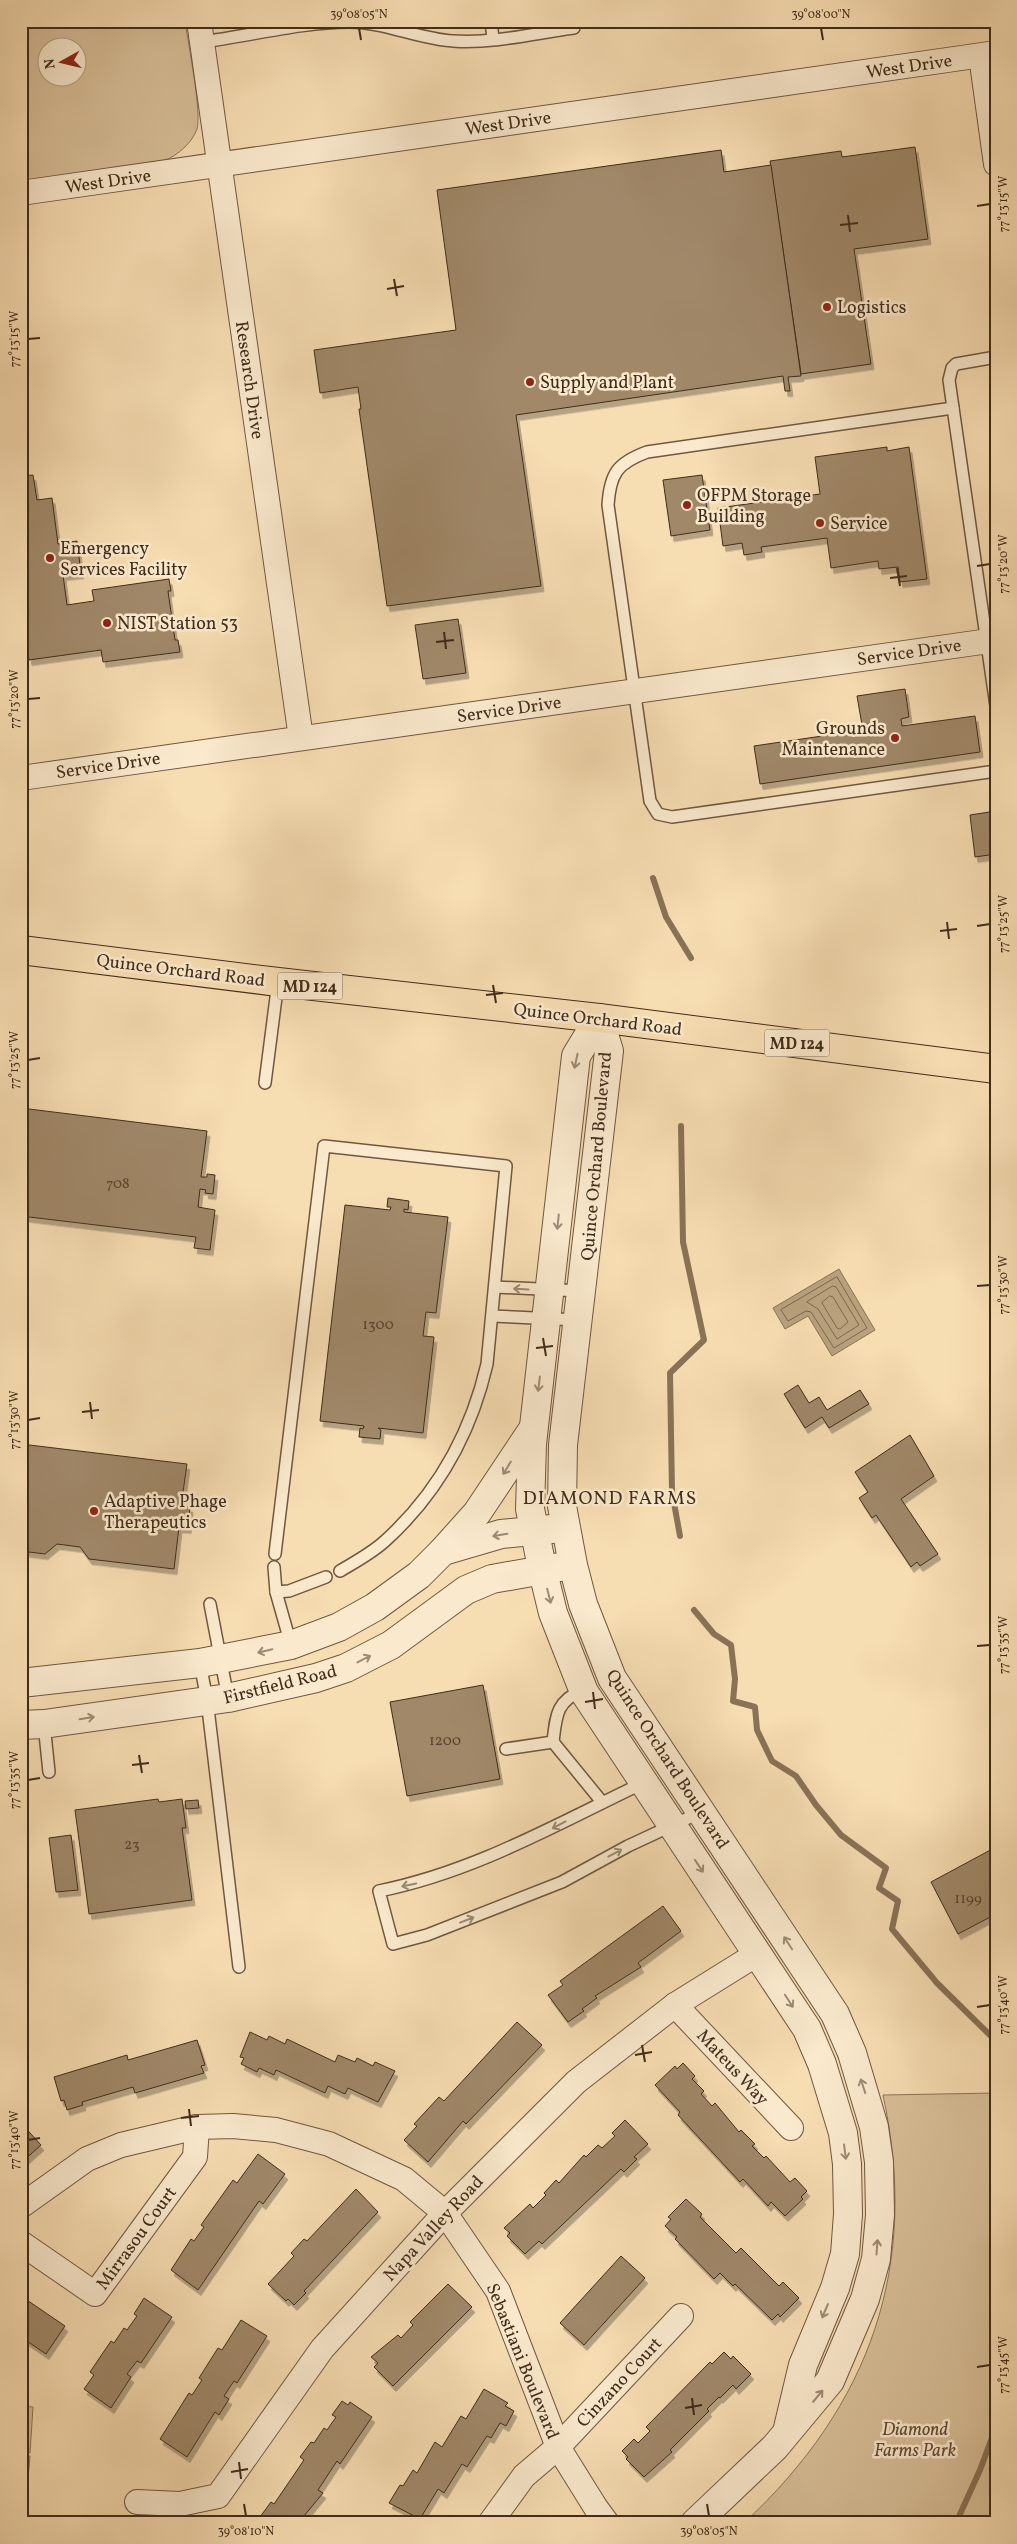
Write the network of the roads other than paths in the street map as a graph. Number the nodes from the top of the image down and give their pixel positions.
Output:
1 (491, 21) edge
2 (288, 25) edge
3 (574, 28) dead end
4 (201, 32) edge
5 (493, 39) junction
6 (988, 55) edge
7 (996, 164) edge
8 (220, 165) junction
9 (21, 193) edge
10 (996, 357) edge
11 (953, 408) junction
12 (991, 640) edge
13 (634, 691) junction
14 (996, 706) edge
15 (301, 738) junction
16 (996, 771) edge
17 (21, 778) edge
18 (21, 950) edge
19 (278, 982) junction
20 (599, 1018) junction
21 (996, 1068) edge
22 (265, 1083) dead end
23 (495, 1287) junction
24 (551, 1290) junction
25 (582, 1291) junction
26 (492, 1316) junction
27 (547, 1319) junction
28 (579, 1320) junction
29 (534, 1428) junction
30 (566, 1527) junction
31 (535, 1533) junction
32 (443, 1551) junction
33 (275, 1554) dead end
34 (573, 1565) junction
35 (274, 1567) dead end
36 (542, 1570) junction
37 (340, 1571) dead end
38 (326, 1577) dead end
39 (276, 1592) junction
40 (210, 1604) dead end
41 (291, 1645) junction
42 (211, 1661) junction
43 (21, 1683) edge
44 (583, 1690) junction
45 (218, 1699) junction
46 (33, 1725) edge
47 (553, 1742) junction
48 (506, 1749) dead end
49 (49, 1772) dead end
50 (643, 1783) junction
51 (602, 1802) junction
52 (701, 1812) junction
53 (672, 1826) junction
54 (757, 1954) junction
55 (239, 1967) dead end
56 (676, 2005) junction
57 (196, 2127) junction
58 (791, 2128) dead end
59 (21, 2206) edge
60 (445, 2213) junction
61 (21, 2243) edge
62 (681, 2316) dead end
63 (787, 2434) junction
64 (558, 2447) junction
65 (137, 2502) dead end
66 (490, 2523) edge
67 (607, 2523) edge
68 (696, 2523) edge

1 - 5 lane
2 - 4 lane
2 - 5 lane
3 - 5 lane
4 - 8 street, Research Drive
6 - 7 street
6 - 8 street, West Drive
8 - 9 street, West Drive
8 - 15 street, Research Drive
10 - 11 lane
11 - 12 lane
11 - 13 lane
12 - 13 street, Service Drive
12 - 14 lane
13 - 15 street, Service Drive
13 - 16 lane
15 - 17 street, Service Drive
18 - 19 main road, Quince Orchard Road / MD 124
19 - 20 main road, Quince Orchard Road / MD 124
19 - 22 lane
20 - 21 main road, Quince Orchard Road / MD 124
20 -> 24 street, Quince Orchard Boulevard
20 - 25 street, Quince Orchard Boulevard
24 -> 23 lane
23 - 26 lane
23 - 33 lane
24 - 25 lane
24 - 27 street, Quince Orchard Boulevard
25 - 28 street, Quince Orchard Boulevard
26 - 27 lane
26 - 37 lane
27 - 28 lane
27 -> 29 street, Quince Orchard Boulevard
28 - 30 street, Quince Orchard Boulevard
29 - 31 street, Quince Orchard Boulevard
29 -> 32 street
30 - 31 street, Firstfield Road
30 - 34 street, Quince Orchard Boulevard
31 -> 32 street, Firstfield Road
31 - 36 street, Quince Orchard Boulevard
32 - 41 street, Firstfield Road
34 - 36 street, Firstfield Road
34 - 52 street, Quince Orchard Boulevard
35 - 39 lane
36 -> 44 street, Quince Orchard Boulevard
45 -> 36 street, Firstfield Road
38 - 39 lane
39 - 41 lane
40 - 42 lane
41 -> 42 street, Firstfield Road
42 - 43 street, Firstfield Road
42 - 45 lane
42 - 45 lane
44 - 47 lane
44 - 50 street, Quince Orchard Boulevard
46 -> 45 street, Firstfield Road
45 - 55 lane
46 - 49 lane
47 - 48 lane
47 - 51 lane
50 - 51 lane
50 - 53 street, Quince Orchard Boulevard
51 -> 53 lane
52 - 53 lane
63 -> 52 street, Quince Orchard Boulevard
53 -> 54 street, Quince Orchard Boulevard
54 - 56 street, Napa Valley Road
54 -> 63 street, Quince Orchard Boulevard
56 - 58 street, Mateus Way
56 - 60 street, Napa Valley Road
57 - 59 street, Sebastiani Boulevard
57 - 60 street, Sebastiani Boulevard
57 - 61 street, Mirrasou Court
60 - 64 street, Sebastiani Boulevard
60 - 65 street, Napa Valley Road
62 - 64 street, Cinzano Court
63 - 68 street, Quince Orchard Boulevard
64 - 66 street, Cinzano Court
64 - 67 street, Sebastiani Boulevard

